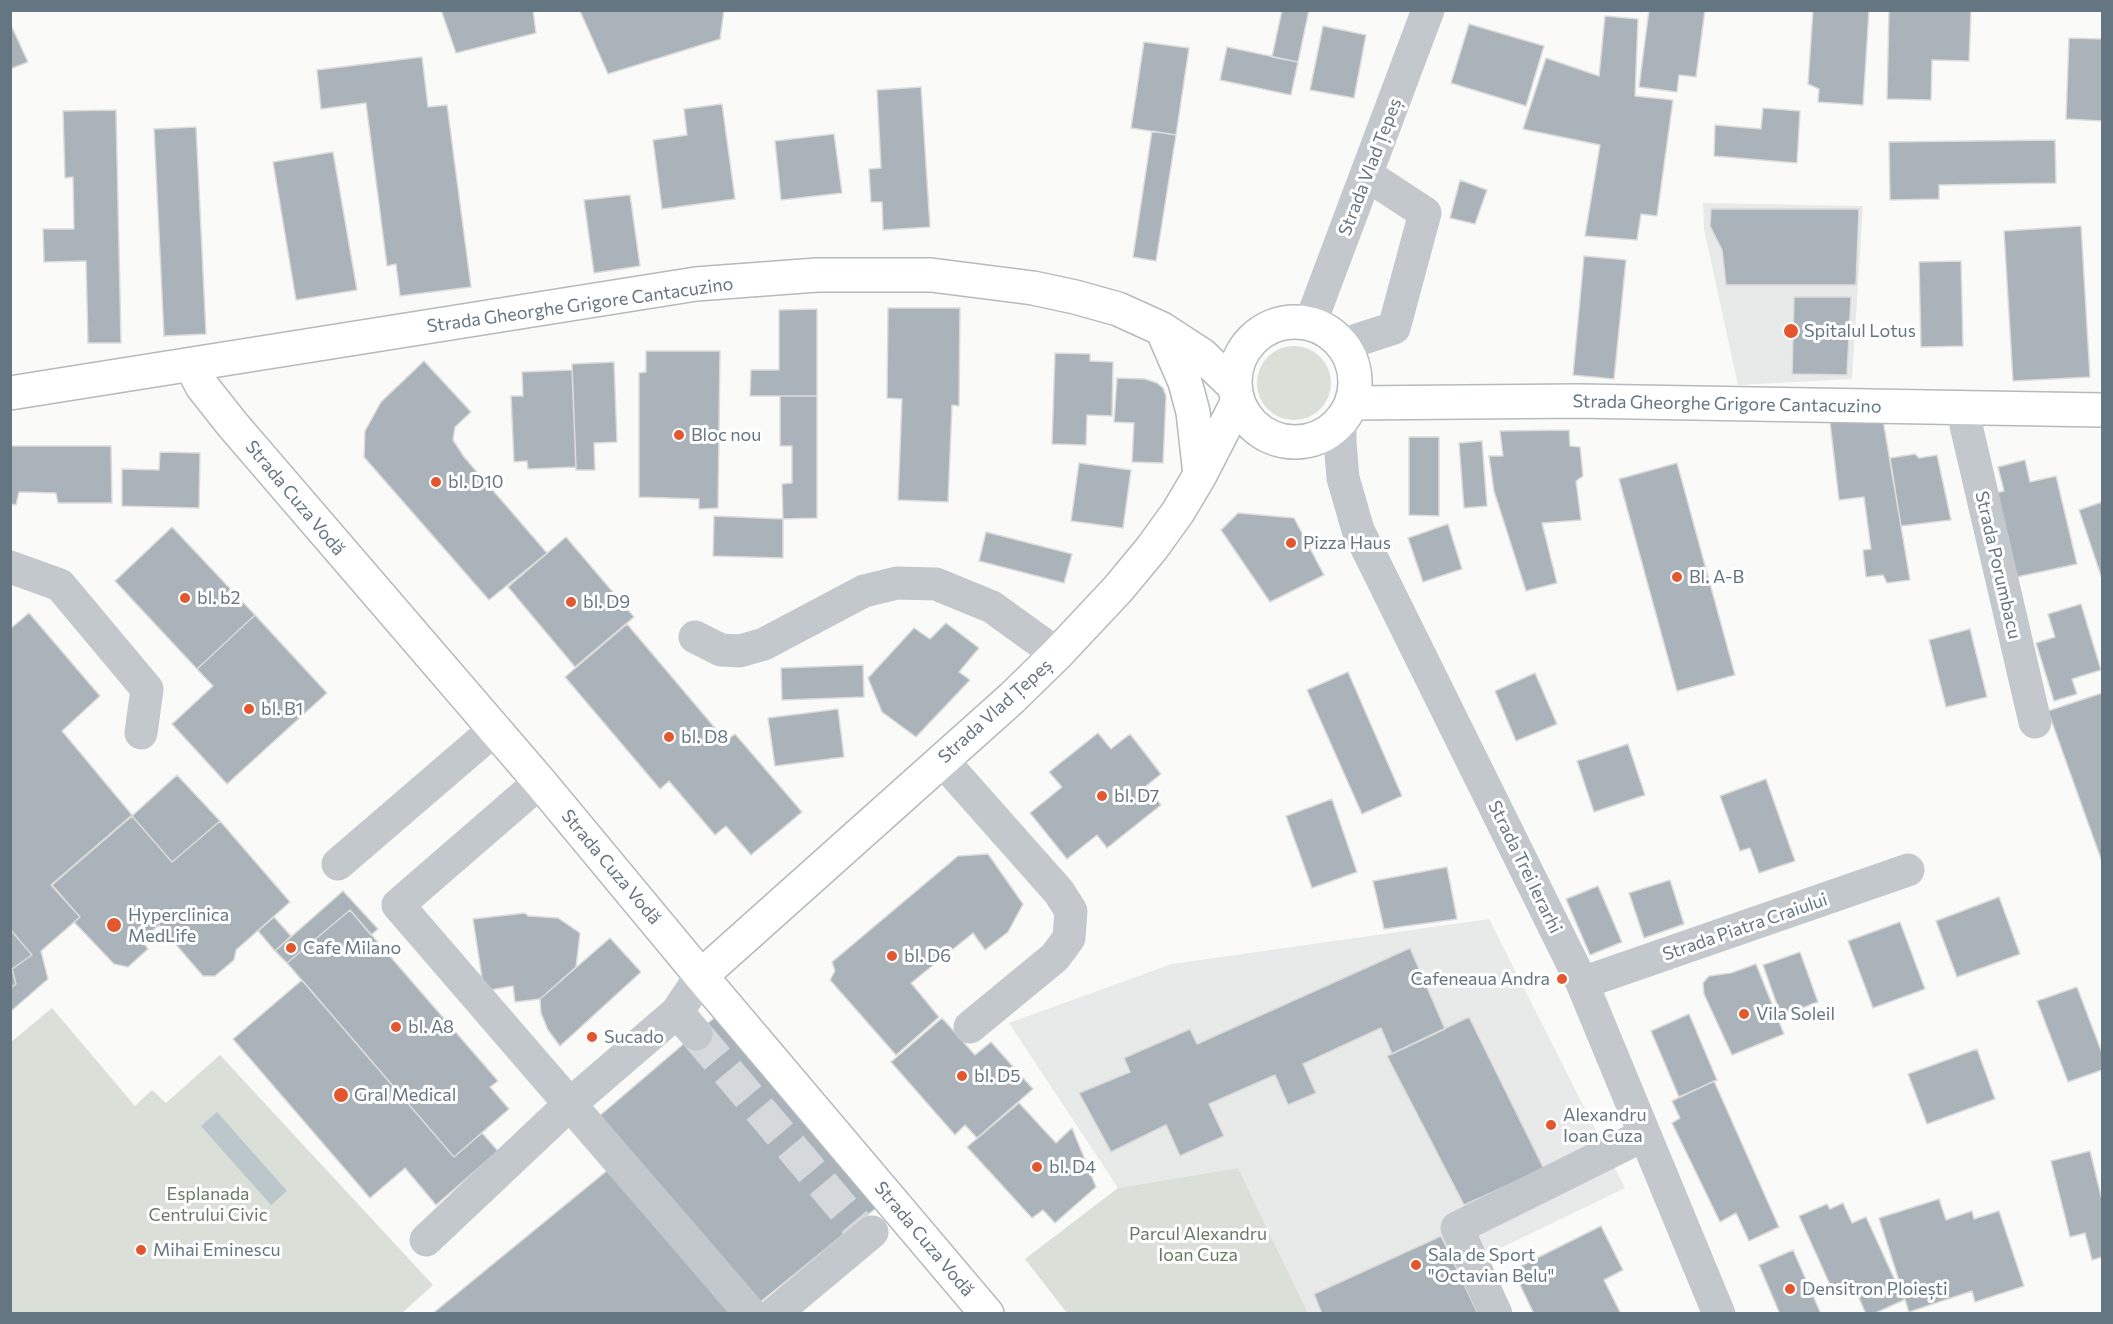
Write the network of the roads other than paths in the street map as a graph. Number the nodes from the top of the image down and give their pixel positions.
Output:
1 (1428, 10) edge
2 (1367, 175) junction
3 (1310, 324) junction
4 (1162, 329) junction
5 (1342, 345) junction
6 (206, 363) junction
7 (10, 393) edge
8 (1236, 394) junction
9 (1962, 408) junction
10 (2103, 410) edge
11 (1346, 412) junction
12 (1200, 475) junction
13 (10, 567) edge
14 (695, 637) dead end
15 (1057, 654) junction
16 (2035, 722) dead end
17 (495, 729) junction
18 (141, 733) dead end
19 (942, 760) junction
20 (540, 782) junction
21 (338, 864) dead end
22 (1908, 870) dead end
23 (701, 976) junction
24 (1582, 983) junction
25 (970, 1027) dead end
26 (569, 1104) junction
27 (1644, 1135) junction
28 (907, 1220) junction
29 (426, 1240) dead end
30 (750, 1314) edge
31 (774, 1314) edge
32 (987, 1314) edge
33 (1496, 1314) edge
34 (1719, 1314) edge

1 - 2 street, Strada Vlad Țepeș
2 - 3 street, Strada Vlad Țepeș
2 - 5 street
3 - 5 main road
3 - 8 main road
4 - 6 main road, Strada Gheorghe Grigore Cantacuzino
4 - 8 main road, Strada Gheorghe Grigore Cantacuzino
4 - 12 main road
5 - 11 main road
6 - 7 main road, Strada Gheorghe Grigore Cantacuzino
6 - 17 main road, Strada Cuza Vodă
8 - 11 main road, Strada Gheorghe Grigore Cantacuzino
8 - 12 main road, Strada Vlad Țepeș
9 - 10 main road, Strada Gheorghe Grigore Cantacuzino
9 - 11 main road, Strada Gheorghe Grigore Cantacuzino
9 - 16 street, Strada Porumbacu
11 - 24 street, Strada Trei Ierarhi
12 - 15 main road, Strada Vlad Țepeș
13 - 18 street
14 - 15 street
15 - 19 main road, Strada Vlad Țepeș
17 - 20 main road, Strada Cuza Vodă
17 - 21 street
19 - 23 main road, Strada Vlad Țepeș
19 - 25 street
20 - 23 main road, Strada Cuza Vodă
20 - 26 street
22 - 24 street, Strada Piatra Craiului
23 - 26 street
23 - 28 main road, Strada Cuza Vodă
24 - 27 street, Strada Trei Ierarhi
26 - 29 street
26 - 30 street
27 - 33 street
27 - 34 street, Strada Trei Ierarhi
28 - 31 street
28 - 32 main road, Strada Cuza Vodă

